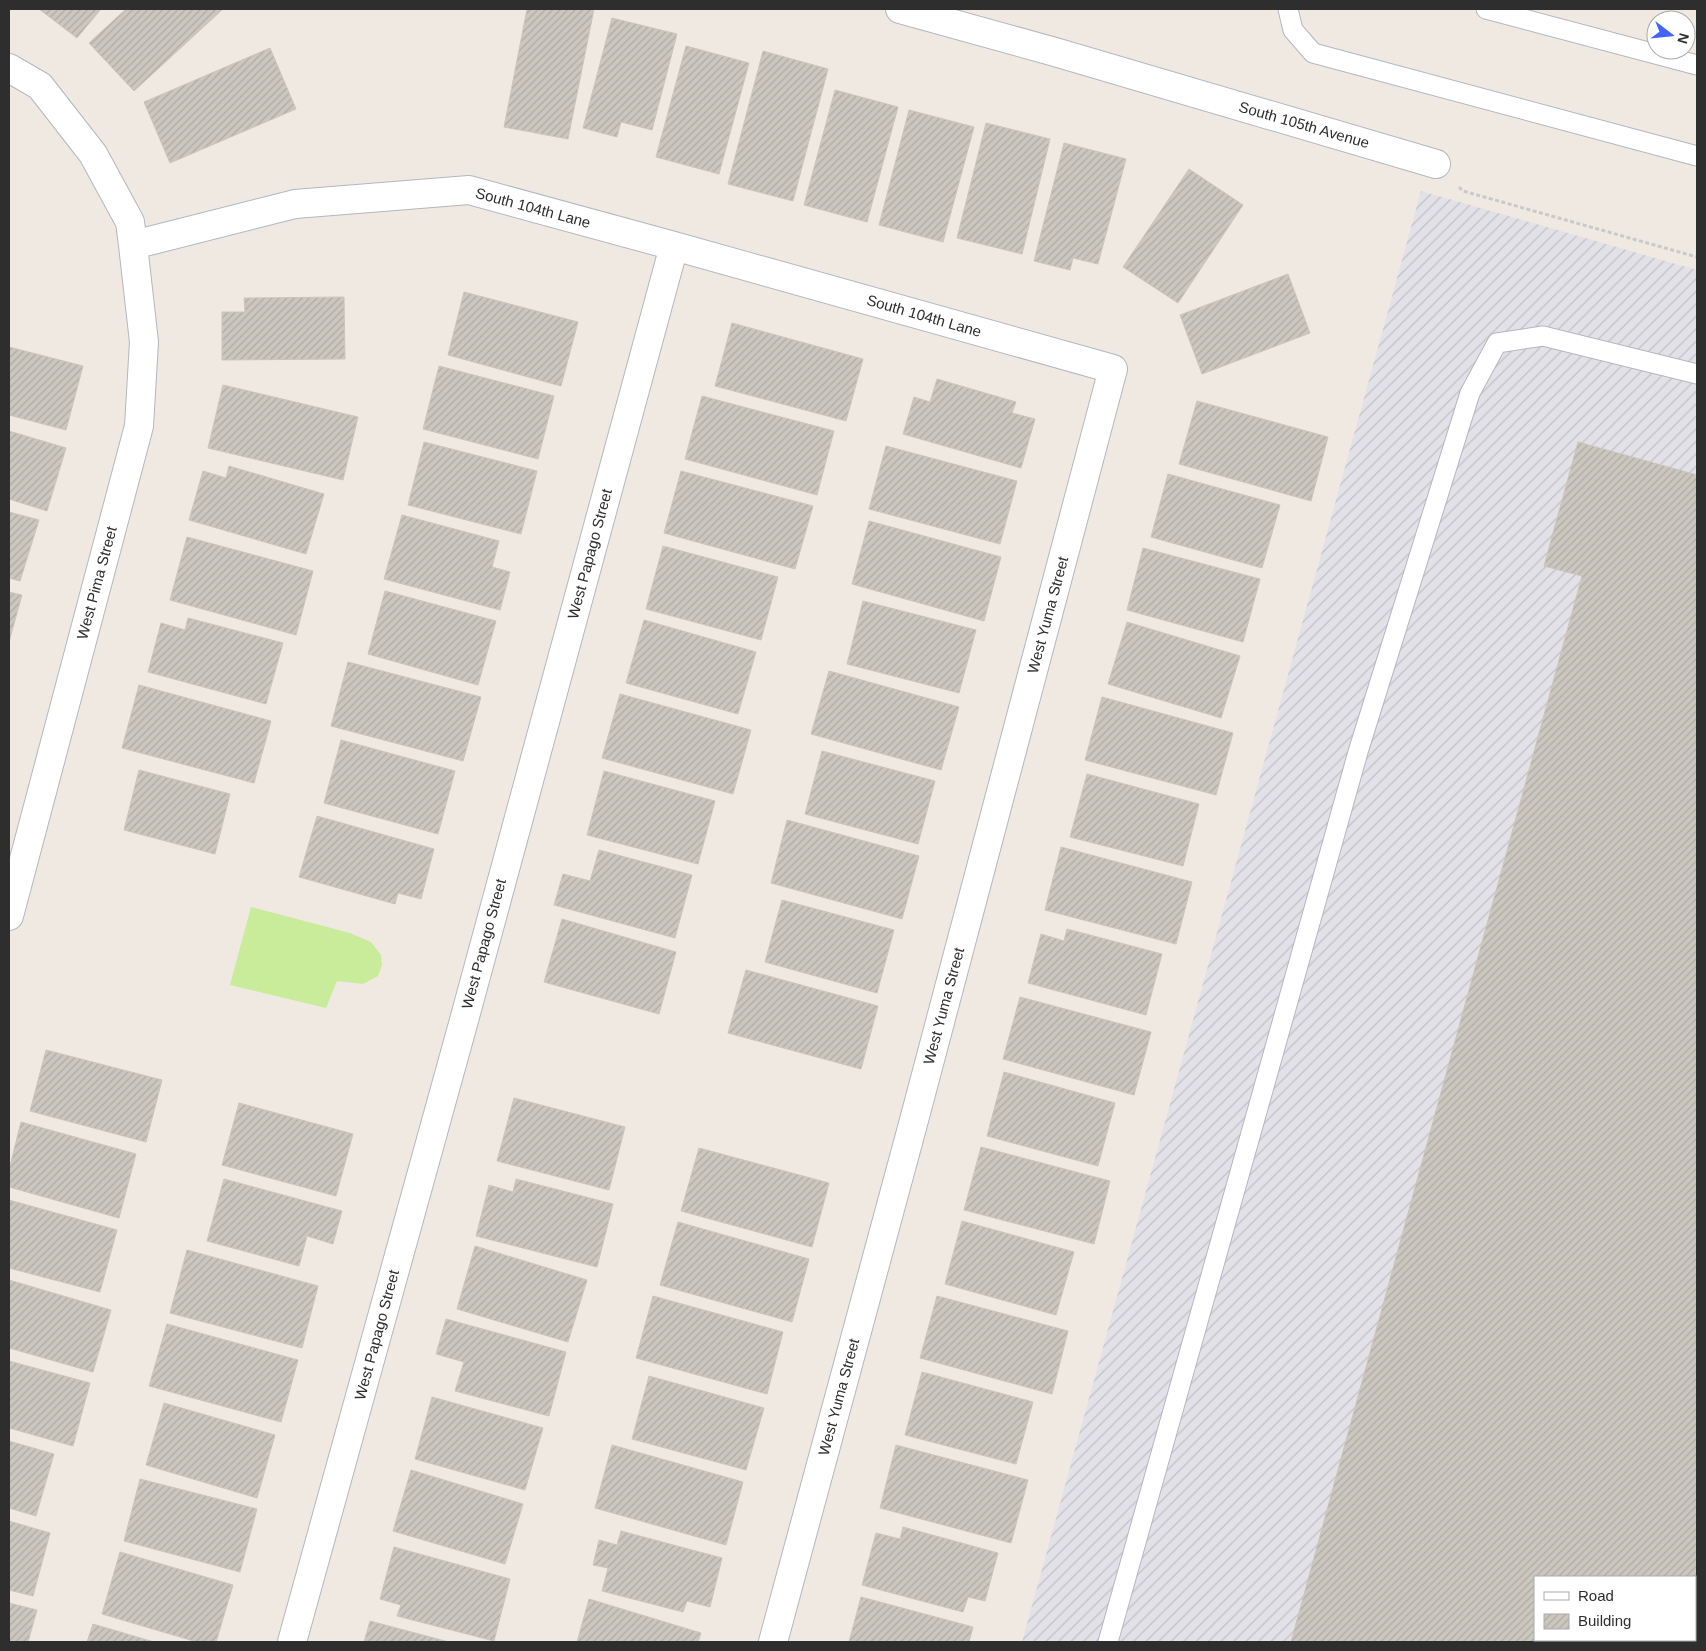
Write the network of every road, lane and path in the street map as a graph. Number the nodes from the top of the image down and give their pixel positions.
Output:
1 (900, 9) edge
2 (1288, 9) edge
3 (1486, 9) edge
4 (1697, 65) edge
5 (9, 68) edge
6 (1697, 156) edge
7 (1436, 164) joint
8 (132, 245) junction
9 (674, 246) junction
10 (1697, 258) edge
11 (1113, 369) joint
12 (1697, 374) edge
13 (9, 916) edge
14 (292, 1642) edge
15 (773, 1642) edge
16 (1108, 1642) edge

1 - 7 street, South 105th Avenue
2 - 6 lane
3 - 4 lane
5 - 8 street
7 - 10 path
8 - 9 street, South 104th Lane
8 - 13 street, West Pima Street
9 - 11 street, South 104th Lane
9 - 14 street, West Papago Street
11 - 15 street, West Yuma Street
12 - 16 lane

